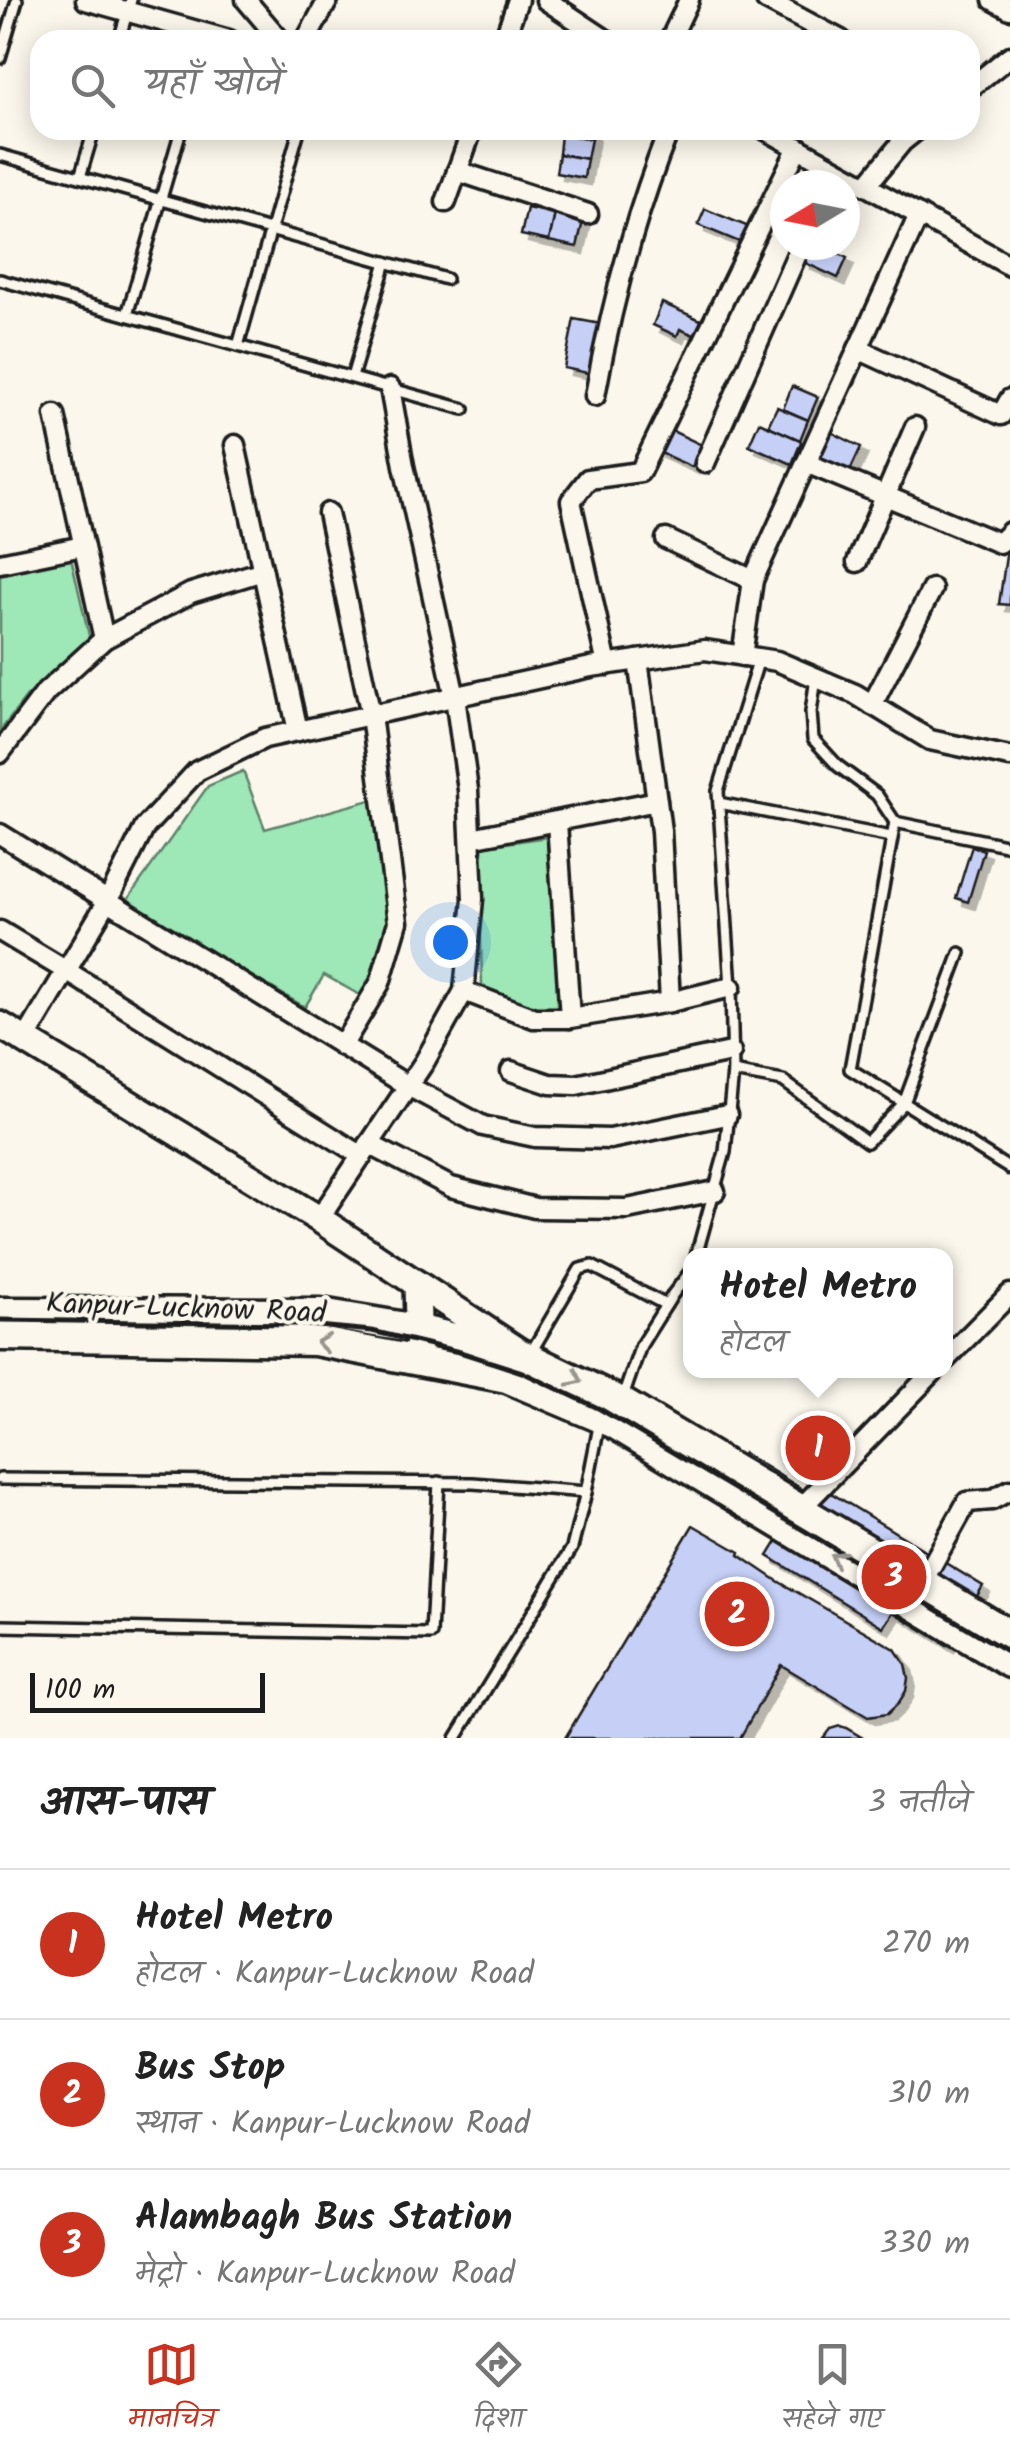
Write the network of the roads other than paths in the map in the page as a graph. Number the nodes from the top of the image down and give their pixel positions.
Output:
1 (17, 0) edge
2 (86, 0) edge
3 (246, 0) edge
4 (328, 0) edge
5 (518, 0) edge
6 (546, 0) edge
7 (579, 0) edge
8 (689, 0) edge
9 (766, 0) edge
10 (992, 0) edge
11 (129, 6) edge
12 (1010, 9) edge
13 (575, 19) junction
14 (122, 30) edge
15 (191, 30) edge
16 (272, 30) edge
17 (312, 30) edge
18 (508, 30) edge
19 (591, 30) edge
20 (675, 30) edge
21 (822, 30) edge
22 (1010, 56) edge
23 (0, 58) edge
24 (980, 80) edge
25 (91, 140) edge
26 (179, 140) edge
27 (296, 140) edge
28 (468, 140) edge
29 (665, 140) edge
30 (784, 140) edge
31 (904, 140) edge
32 (798, 148) junction
33 (0, 155) edge
34 (824, 170) edge
35 (457, 171) junction
36 (80, 177) junction
37 (860, 184) edge
38 (866, 186) junction
39 (161, 200) junction
40 (446, 202) dead end
41 (588, 214) dead end
42 (919, 215) junction
43 (270, 230) junction
44 (795, 260) edge
45 (386, 262) junction
46 (1010, 266) edge
47 (0, 280) edge
48 (446, 280) dead end
49 (127, 315) junction
50 (238, 346) junction
51 (858, 349) junction
52 (352, 378) junction
53 (390, 388) junction
54 (594, 396) dead end
55 (1010, 398) edge
56 (464, 409) dead end
57 (55, 416) dead end
58 (915, 428) dead end
59 (236, 445) dead end
60 (705, 463) dead end
61 (806, 463) junction
62 (886, 496) junction
63 (328, 513) dead end
64 (1010, 532) edge
65 (666, 539) dead end
66 (84, 546) junction
67 (857, 562) dead end
68 (0, 563) edge
69 (263, 571) junction
70 (753, 580) junction
71 (932, 589) dead end
72 (104, 639) junction
73 (751, 657) junction
74 (638, 660) junction
75 (607, 665) junction
76 (816, 678) junction
77 (455, 697) junction
78 (872, 705) junction
79 (371, 715) junction
80 (298, 731) junction
81 (0, 753) edge
82 (1010, 756) edge
83 (657, 801) junction
84 (719, 803) junction
85 (557, 822) junction
86 (895, 822) junction
87 (0, 834) edge
88 (891, 837) junction
89 (471, 838) junction
90 (1010, 846) edge
91 (107, 902) junction
92 (0, 932) edge
93 (960, 953) dead end
94 (65, 970) junction
95 (730, 987) junction
96 (464, 991) junction
97 (670, 1002) junction
98 (570, 1018) junction
99 (0, 1025) edge
100 (25, 1040) junction
101 (342, 1046) junction
102 (732, 1062) junction
103 (511, 1071) dead end
104 (408, 1086) junction
105 (904, 1103) junction
106 (728, 1115) junction
107 (366, 1150) junction
108 (1010, 1169) edge
109 (715, 1191) junction
110 (319, 1219) junction
111 (698, 1248) edge
112 (683, 1282) edge
113 (417, 1284) junction
114 (666, 1305) junction
115 (1006, 1308) edge
116 (0, 1312) edge
117 (417, 1330) junction
118 (0, 1336) edge
119 (953, 1353) edge
120 (526, 1356) junction
121 (419, 1359) junction
122 (927, 1378) edge
123 (610, 1410) junction
124 (0, 1480) edge
125 (439, 1482) junction
126 (1010, 1490) edge
127 (586, 1492) junction
128 (801, 1508) junction
129 (923, 1582) junction
130 (0, 1626) edge
131 (1010, 1634) edge
132 (1010, 1663) edge
133 (456, 1738) edge

1 - 23 lane
2 - 11 street
3 - 16 street
4 - 17 street
5 - 18 street
6 - 13 street
7 - 13 street
8 - 20 street
9 - 21 street
10 - 12 street
11 - 14 lane
11 - 15 street
13 - 19 street
22 - 24 street
25 - 36 lane
26 - 39 lane
27 - 43 lane
28 - 35 street
29 - 54 street
30 - 32 street
31 - 38 street
32 - 34 street
32 - 75 street
33 - 36 lane
35 - 40 street
35 - 41 street
36 - 39 lane
37 - 38 street
38 - 42 street
39 - 43 lane
39 - 49 lane
42 - 46 street
42 - 51 street
43 - 45 lane
43 - 50 lane
44 - 60 street
45 - 48 lane
45 - 52 lane
47 - 49 lane
49 - 50 lane
50 - 52 lane
51 - 55 street
51 - 61 street
52 - 53 lane
53 - 56 lane
53 - 77 street
57 - 66 street
58 - 62 street
59 - 69 street
61 - 62 street
61 - 70 street
62 - 64 street
62 - 67 street
63 - 79 street
65 - 70 street
66 - 68 street
66 - 72 street
69 - 72 street
69 - 80 street
70 - 73 street
71 - 78 street
72 - 81 street
73 - 74 street
73 - 76 street
73 - 84 lane
74 - 75 street
74 - 83 street
75 - 77 street
76 - 78 street
76 - 86 lane
77 - 79 street
77 - 89 street
78 - 82 street
79 - 80 street
79 - 101 street
80 - 91 street
83 - 85 street
83 - 97 street
84 - 88 lane
84 - 95 lane
85 - 89 street
85 - 98 street
86 - 88 lane
86 - 90 lane
87 - 91 street
88 - 105 lane
89 - 96 street
91 - 94 street
91 - 101 street
92 - 94 street
93 - 105 lane
94 - 100 street
94 - 107 street
95 - 97 street
95 - 102 lane
96 - 98 street
96 - 104 street
97 - 98 street
99 - 100 main road
100 - 110 main road
101 - 104 street
102 - 103 street
102 - 105 lane
102 - 106 lane
104 - 106 street
104 - 107 street
105 - 108 lane
106 - 109 lane
107 - 109 street
107 - 110 street
109 - 111 lane
110 - 113 main road
112 - 114 lane
113 - 117 main road
113 - 120 main road
114 - 120 lane
114 - 123 lane
115 - 119 street
116 - 117 main road, Kanpur-Lucknow Road
117 - 120 main road, Kanpur-Lucknow Road
117 - 121 main road
121 -> 118 main road, Kanpur-Lucknow Road
120 -> 123 main road, Kanpur-Lucknow Road
121 - 123 main road, Kanpur-Lucknow Road
122 - 128 street
123 - 127 lane
123 - 128 main road, Kanpur-Lucknow Road
132 -> 123 main road, Kanpur-Lucknow Road
124 - 125 lane
125 - 127 lane
125 - 130 lane
126 - 129 street
127 - 133 lane
128 - 129 main road, Kanpur-Lucknow Road
129 - 131 main road, Kanpur-Lucknow Road

